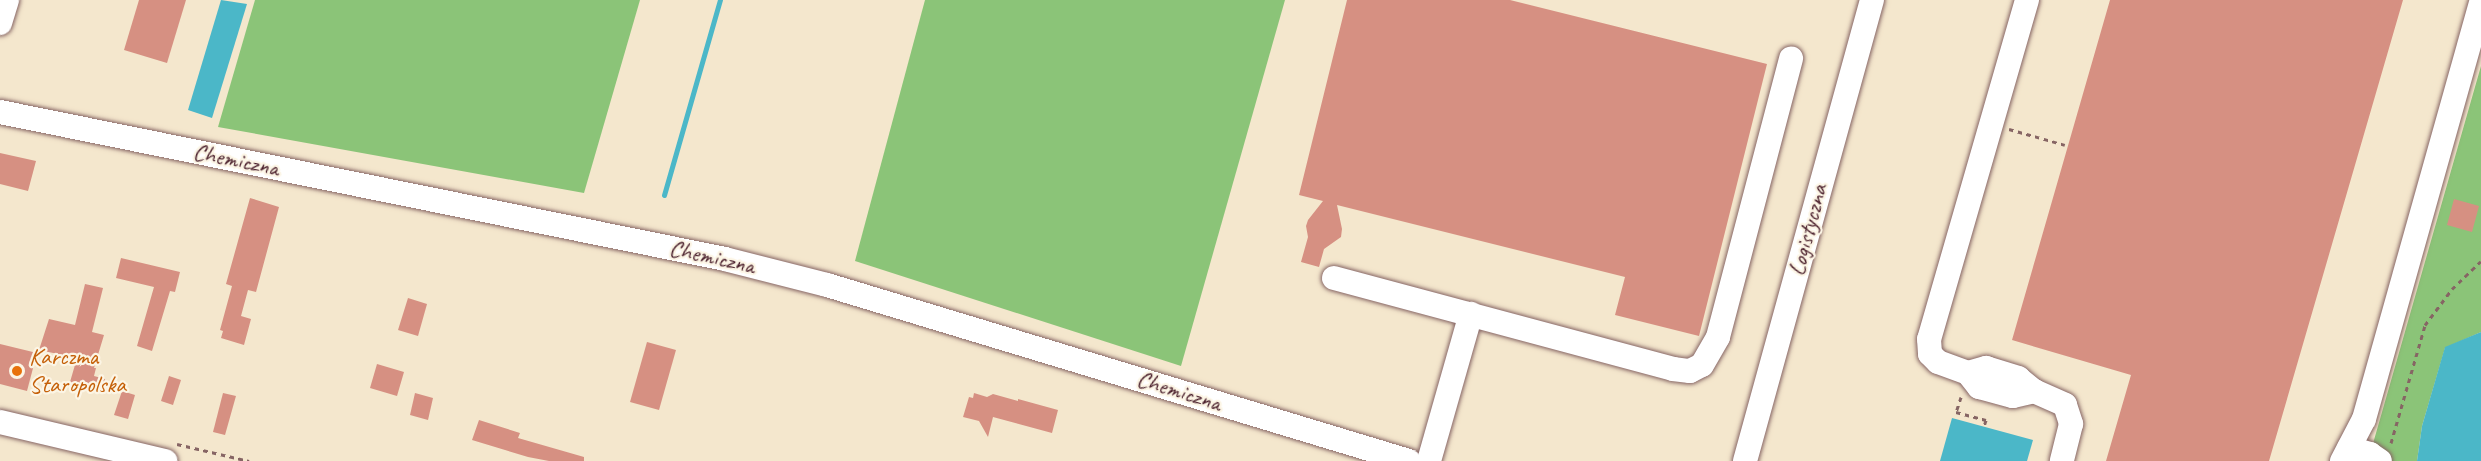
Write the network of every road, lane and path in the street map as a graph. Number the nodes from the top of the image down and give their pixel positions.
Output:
1 (7, 0) edge
2 (1872, 0) edge
3 (2027, 0) edge
4 (2481, 2) edge
5 (0, 23) edge
6 (1791, 58) dead end
7 (1, 111) edge
8 (2004, 127) dead end
9 (2065, 145) dead end
10 (2481, 261) edge
11 (1334, 278) dead end
12 (1471, 314) junction
13 (1966, 380) junction
14 (0, 422) edge
15 (1984, 426) dead end
16 (102, 454) edge
17 (2346, 454) edge
18 (2384, 456) edge
19 (165, 461) edge
20 (1409, 461) edge
21 (1429, 461) edge
22 (1745, 461) edge
23 (2062, 461) edge

1 - 5 street
2 - 22 street, Logistyczna
3 - 13 street
4 - 17 street
6 - 12 street
7 - 20 street, Chemiczna
8 - 9 path
10 - 18 path
11 - 12 street
12 - 21 street
13 - 15 path
13 - 23 street
14 - 16 street
16 - 19 street
17 - 18 street

